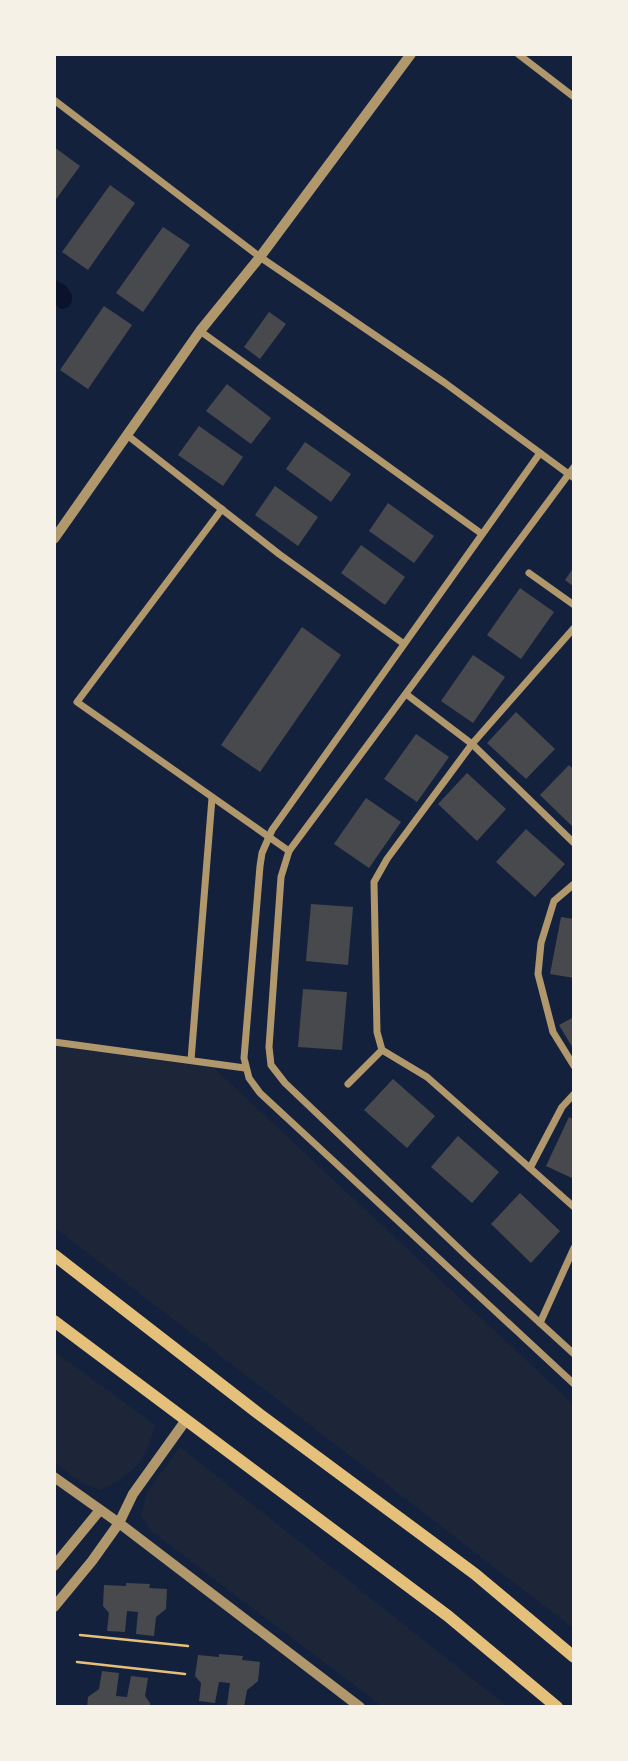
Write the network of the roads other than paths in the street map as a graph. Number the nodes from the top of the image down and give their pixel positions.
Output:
1 (411, 54) edge
2 (518, 54) edge
3 (574, 97) edge
4 (54, 100) edge
5 (260, 257) junction
6 (200, 331) junction
7 (127, 435) junction
8 (540, 453) junction
9 (574, 467) edge
10 (571, 476) edge
11 (222, 509) junction
12 (482, 534) junction
13 (54, 539) edge
14 (529, 573) dead end
15 (574, 605) edge
16 (574, 628) edge
17 (404, 644) junction
18 (405, 694) junction
19 (472, 744) junction
20 (212, 798) junction
21 (268, 838) junction
22 (574, 843) edge
23 (289, 851) junction
24 (574, 884) edge
25 (54, 1042) edge
26 (382, 1050) junction
27 (191, 1060) junction
28 (574, 1066) edge
29 (246, 1068) junction
30 (348, 1084) dead end
31 (574, 1094) edge
32 (530, 1168) junction
33 (574, 1207) edge
34 (574, 1248) edge
35 (54, 1255) edge
36 (54, 1321) edge
37 (540, 1323) junction
38 (574, 1354) edge
39 (574, 1384) edge
40 (186, 1420) junction
41 (54, 1476) edge
42 (100, 1510) junction
43 (119, 1522) junction
44 (54, 1566) edge
45 (54, 1607) edge
46 (574, 1657) edge
47 (360, 1707) edge
48 (557, 1707) edge

1 - 5 street
2 - 3 street
4 - 5 street
5 - 6 street
5 - 8 street
6 - 7 street
6 - 12 street
7 - 11 street
7 - 13 street
8 - 10 street
8 - 12 street
9 - 10 street
10 - 18 street
11 - 17 street
11 - 20 street
12 - 17 street
14 - 15 street
16 - 19 street
17 - 21 street
18 - 19 street
18 - 23 street
19 - 22 street
19 - 26 street
20 - 21 street
20 - 27 street
21 - 23 street
21 - 29 street
23 - 37 street
24 - 28 street
25 - 27 street
26 - 30 street
26 - 32 street
27 - 29 street
29 - 39 street
31 - 32 street
32 - 33 street
34 - 37 street
35 - 46 main road
36 - 40 main road
37 - 38 street
40 - 43 street
40 - 48 main road
41 - 42 street
42 - 43 street
42 - 44 street
43 - 45 street
43 - 47 street

